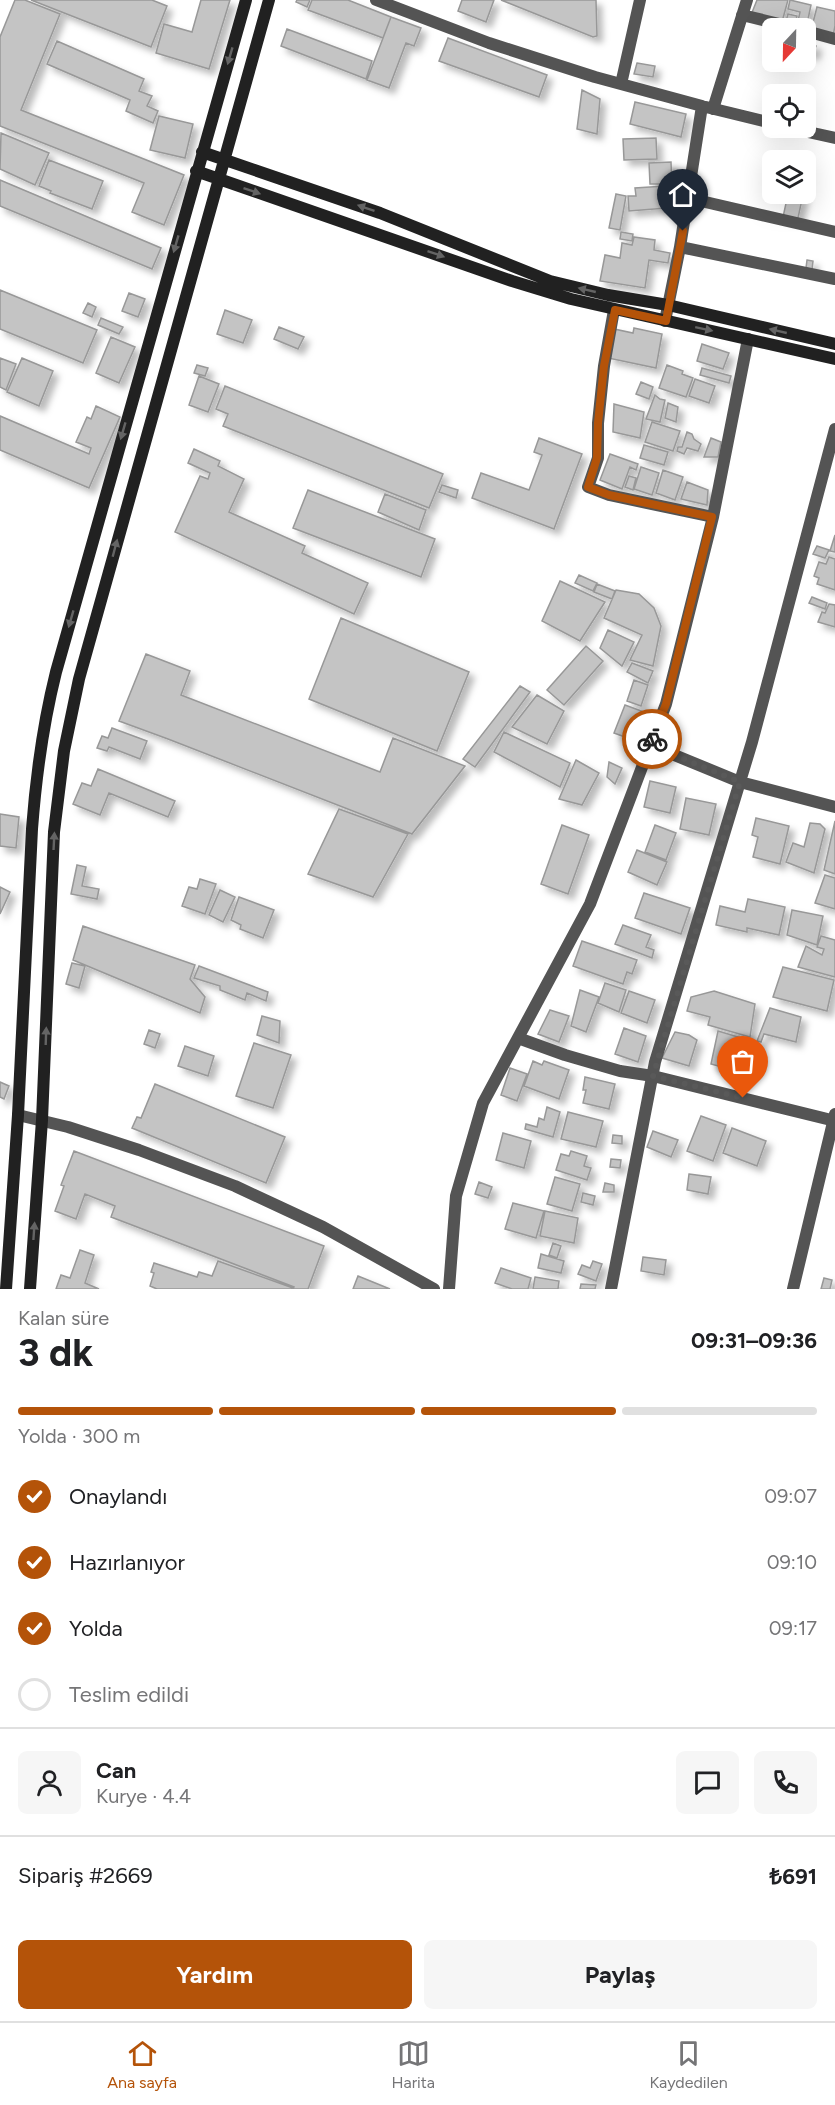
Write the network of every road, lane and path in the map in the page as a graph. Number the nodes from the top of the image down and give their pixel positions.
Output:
1 (246, 0) edge
2 (269, 0) edge
3 (376, 0) edge
4 (640, 0) edge
5 (747, 0) edge
6 (742, 15) junction
7 (762, 20) edge
8 (816, 34) edge
9 (835, 39) edge
10 (621, 84) junction
11 (708, 107) junction
12 (762, 120) edge
13 (816, 134) edge
14 (835, 138) edge
15 (202, 152) junction
16 (223, 160) junction
17 (196, 171) junction
18 (218, 179) junction
19 (688, 198) junction
20 (835, 232) edge
21 (680, 247) junction
22 (835, 279) edge
23 (669, 305) junction
24 (615, 310) junction
25 (666, 321) junction
26 (748, 339) junction
27 (835, 344) edge
28 (835, 359) edge
29 (835, 429) edge
30 (712, 517) junction
31 (650, 745) junction
32 (740, 782) junction
33 (835, 807) edge
34 (518, 1038) junction
35 (653, 1076) junction
36 (18, 1115) junction
37 (835, 1118) edge
38 (42, 1120) junction
39 (6, 1289) edge
40 (30, 1289) edge
41 (434, 1289) edge
42 (449, 1289) edge
43 (611, 1289) edge
44 (793, 1289) edge

1 -> 15 main road
2 - 16 main road
3 - 10 street
4 - 10 street
5 - 6 street
6 - 7 street
6 - 11 street
8 - 9 street
10 - 11 street
11 - 12 street
11 - 19 street
13 - 14 street
15 - 16 main road
15 - 17 main road
16 - 18 main road
23 -> 16 main road
17 - 18 main road
17 -> 36 main road
18 -> 24 main road
38 -> 18 main road
19 - 20 street
19 - 21 street
21 - 22 street
21 - 23 street
23 - 25 street
27 -> 23 main road
24 - 25 main road
24 - 30 street
25 -> 26 main road
26 - 28 main road
26 - 30 street
29 - 32 street
30 - 31 street
31 - 32 street
31 - 34 street
32 - 33 street
32 - 35 street
34 - 35 street
34 - 42 street
35 - 37 street
35 - 43 street
36 - 38 street
36 - 39 main road
37 - 44 street
40 -> 38 main road
38 - 41 street

